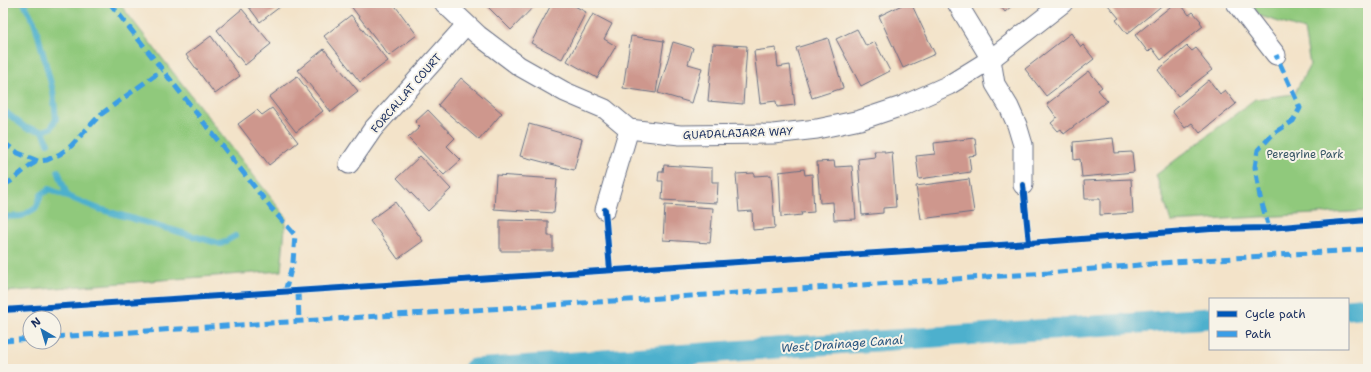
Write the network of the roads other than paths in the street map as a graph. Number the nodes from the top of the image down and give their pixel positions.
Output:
1 (444, 3) edge
2 (957, 3) edge
3 (1063, 3) edge
4 (1236, 3) edge
5 (466, 25) junction
6 (1276, 55) dead end
7 (991, 59) junction
8 (629, 129) junction
9 (349, 164) dead end
10 (1023, 186) dead end
11 (605, 210) dead end

1 - 5 street
2 - 7 street
3 - 7 street, GUADALAJARA WAY
4 - 6 street
5 - 8 street
5 - 9 street, FORCALLAT COURT
7 - 8 street, GUADALAJARA WAY
7 - 10 street
8 - 11 street

